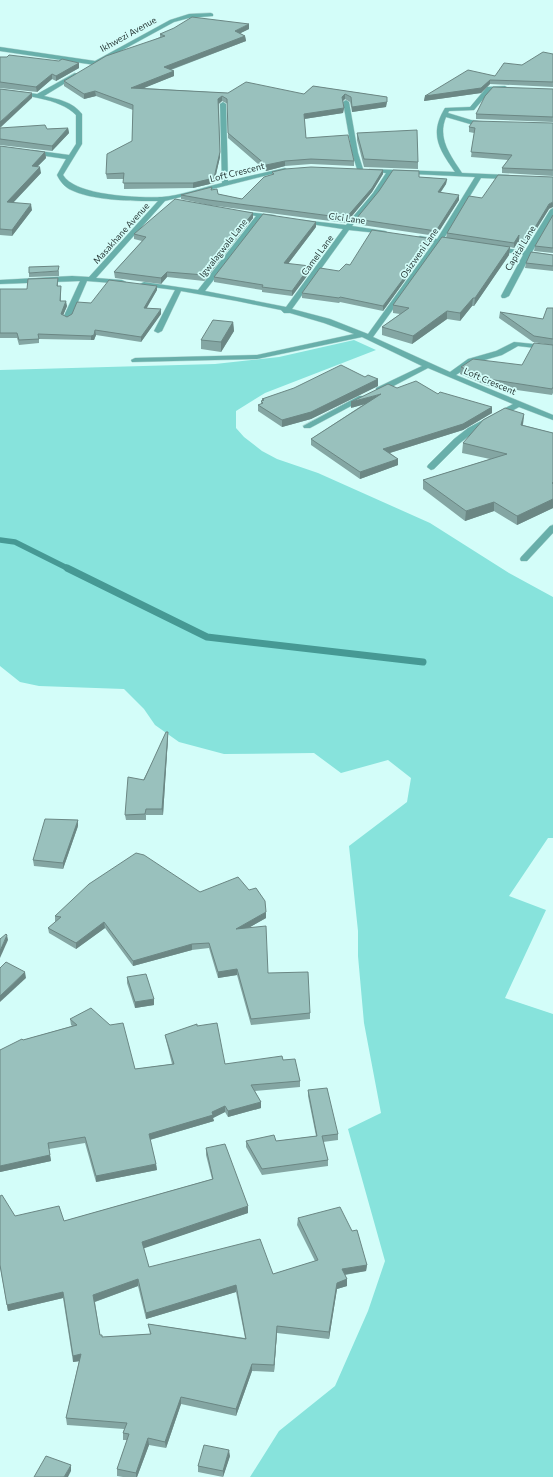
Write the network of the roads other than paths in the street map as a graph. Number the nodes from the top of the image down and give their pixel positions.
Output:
1 (211, 15) dead end
2 (0, 49) edge
3 (95, 63) junction
4 (89, 67) edge
5 (83, 70) edge
6 (515, 88) edge
7 (0, 91) edge
8 (39, 96) junction
9 (346, 102) edge
10 (223, 104) edge
11 (447, 110) junction
12 (491, 123) edge
13 (23, 151) edge
14 (70, 157) junction
15 (291, 170) edge
16 (390, 172) junction
17 (460, 175) junction
18 (478, 176) junction
19 (520, 178) edge
20 (225, 185) junction
21 (163, 199) junction
22 (178, 202) edge
23 (553, 210) edge
24 (231, 211) edge
25 (260, 215) junction
26 (282, 218) edge
27 (297, 220) edge
28 (348, 227) junction
29 (394, 234) edge
30 (409, 236) edge
31 (439, 241) junction
32 (461, 244) edge
33 (491, 248) edge
34 (528, 254) junction
35 (553, 257) edge
36 (88, 278) junction
37 (0, 282) edge
38 (179, 288) junction
39 (200, 292) junction
40 (505, 296) dead end
41 (287, 311) junction
42 (67, 318) edge
43 (158, 331) dead end
44 (365, 336) junction
45 (553, 348) edge
46 (136, 360) dead end
47 (429, 365) junction
48 (450, 375) junction
49 (519, 404) junction
50 (553, 418) edge
51 (307, 426) dead end
52 (431, 467) dead end
53 (553, 528) edge
54 (524, 560) dead end

1 - 3 street, Ikhwezi Avenue
2 - 3 street
3 - 4 street, Ikhwezi Avenue
5 - 8 street
6 - 11 street
7 - 8 street, Loft Crescent
8 - 14 street, Loft Crescent
9 - 16 street
10 - 20 street
11 - 12 street
11 - 17 street
13 - 14 street
14 - 21 street, Loft Crescent
15 - 20 street, Loft Crescent
16 - 17 street
16 - 28 street, Camel Lane
17 - 18 street
18 - 19 street
18 - 31 street, Osizweni Lane
20 - 21 street, Loft Crescent
21 - 22 street
21 - 36 street, Masakhane Avenue
23 - 34 street, Capital Lane
24 - 25 street
25 - 26 street
25 - 39 street, Igwalagwala Lane
27 - 28 street, Cici Lane
28 - 29 street, Cici Lane
28 - 41 street, Camel Lane
30 - 31 street
31 - 32 street
31 - 44 street, Osizweni Lane
33 - 34 street
34 - 35 street
34 - 40 street, Capital Lane
36 - 37 street, Loft Crescent
36 - 38 street, Loft Crescent
36 - 42 street, Masakhane Avenue
38 - 39 street, Loft Crescent
38 - 43 street
39 - 41 street, Loft Crescent
41 - 44 street, Loft Crescent
44 - 46 street
44 - 47 street, Loft Crescent
45 - 48 street
47 - 48 street, Loft Crescent
47 - 51 street
48 - 49 street, Loft Crescent
49 - 50 street, Loft Crescent
49 - 52 street
53 - 54 street

